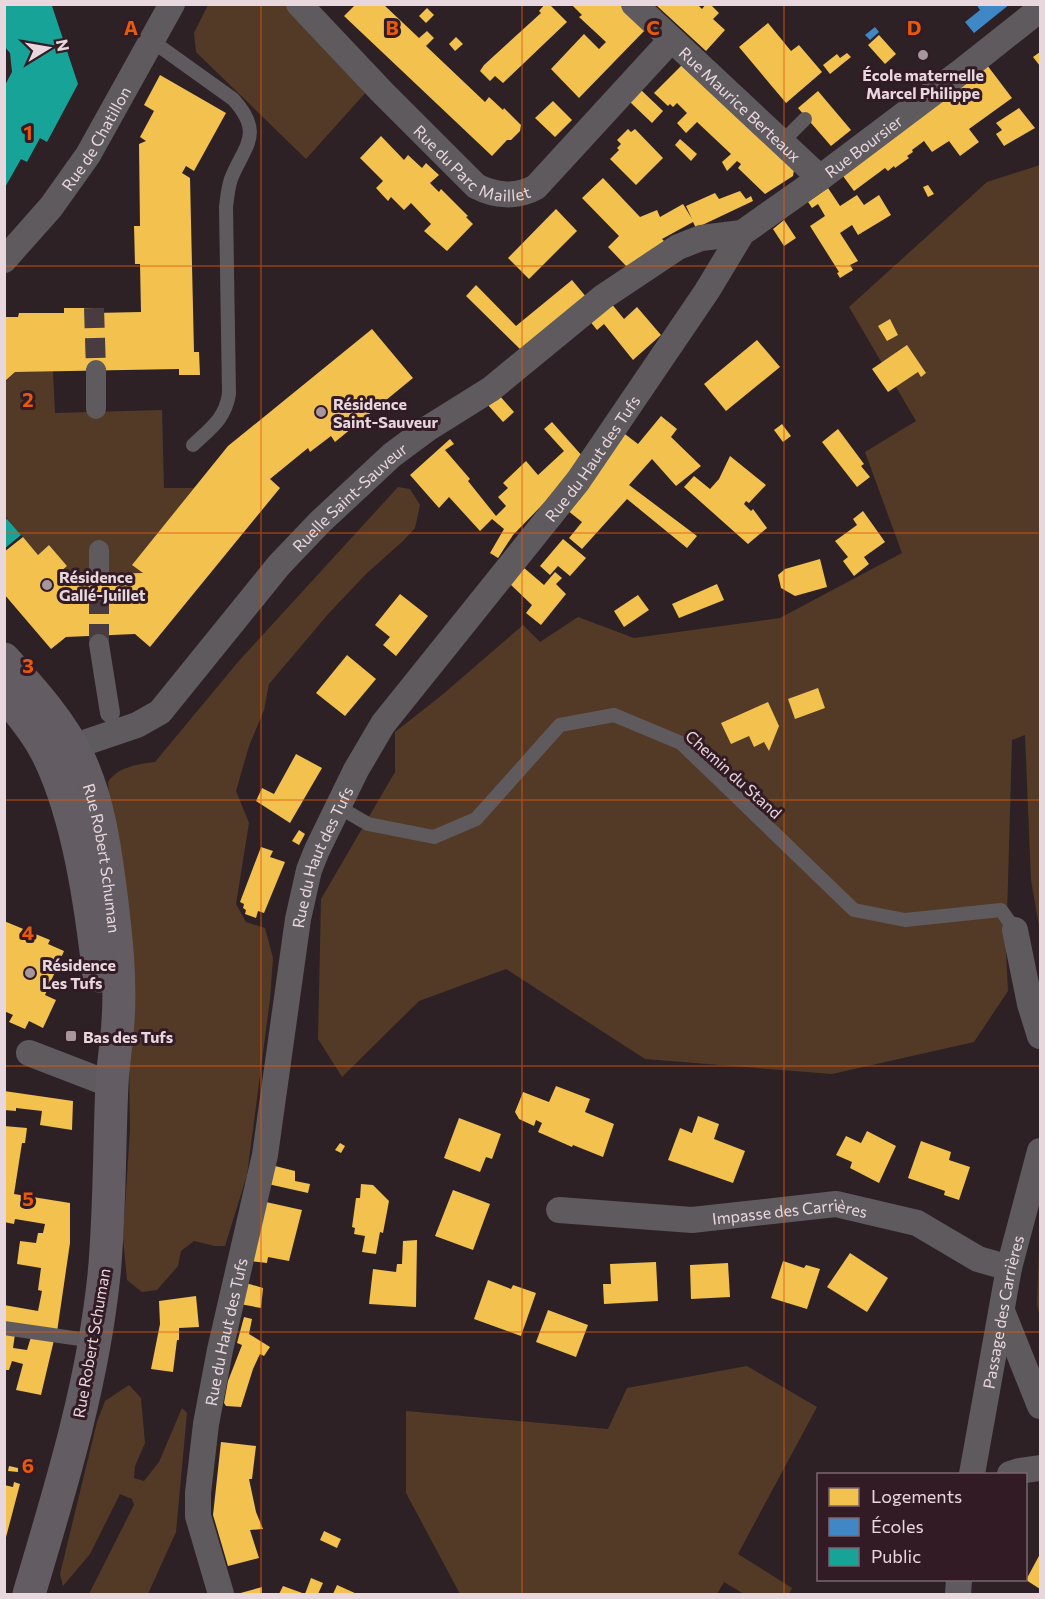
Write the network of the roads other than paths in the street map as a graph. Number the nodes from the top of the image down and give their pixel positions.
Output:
1 (172, 4) edge
2 (299, 4) edge
3 (634, 4) edge
4 (1041, 9) edge
5 (671, 40) junction
6 (152, 41) junction
7 (805, 118) dead end
8 (782, 142) junction
9 (820, 178) junction
10 (742, 233) junction
11 (4, 260) edge
12 (96, 370) tunnel mouth
13 (96, 408) dead end
14 (193, 445) dead end
15 (99, 550) dead end
16 (99, 574) tunnel mouth
17 (99, 644) tunnel mouth
18 (4, 659) edge
19 (4, 694) edge
20 (110, 713) dead end
21 (60, 751) junction
22 (337, 806) junction
23 (1015, 930) joint
24 (1041, 1036) edge
25 (29, 1053) dead end
26 (112, 1085) junction
27 (1041, 1151) edge
28 (559, 1210) dead end
29 (1009, 1268) junction
30 (1002, 1311) junction
31 (4, 1328) edge
32 (94, 1341) junction
33 (1041, 1406) edge
34 (1041, 1468) edge
35 (972, 1473) edge
36 (1013, 1473) edge
37 (29, 1594) edge
38 (220, 1594) edge

1 - 6 street, Rue de Chatillon
2 - 5 street, Rue du Parc Maillet
3 - 5 street, Rue Maurice Berteaux
4 - 9 street, Rue Boursier
5 - 8 street, Rue Maurice Berteaux
6 - 11 street, Rue de Chatillon
6 - 14 lane
7 - 8 lane
8 - 9 street, Rue Maurice Berteaux
9 - 10 street, Rue Boursier
10 - 21 street, Ruelle Saint-Sauveur
10 - 22 street, Rue du Haut des Tufs
12 - 13 street
15 - 16 street
17 - 20 street
18 - 21 main road, Rue Robert Schuman
19 - 21 main road, Rue Robert Schuman
21 - 26 main road, Rue Robert Schuman
22 - 23 lane, Chemin du Stand
22 - 38 street, Rue du Haut des Tufs
23 - 24 street
25 - 26 street
26 - 32 main road, Rue Robert Schuman
27 - 29 street, Passage des Carrières
28 - 29 street, Impasse des Carrières
29 - 30 street, Passage des Carrières
30 - 33 street
30 - 35 street, Passage des Carrières
31 - 32 lane
32 - 37 main road, Rue Robert Schuman
34 - 36 street

